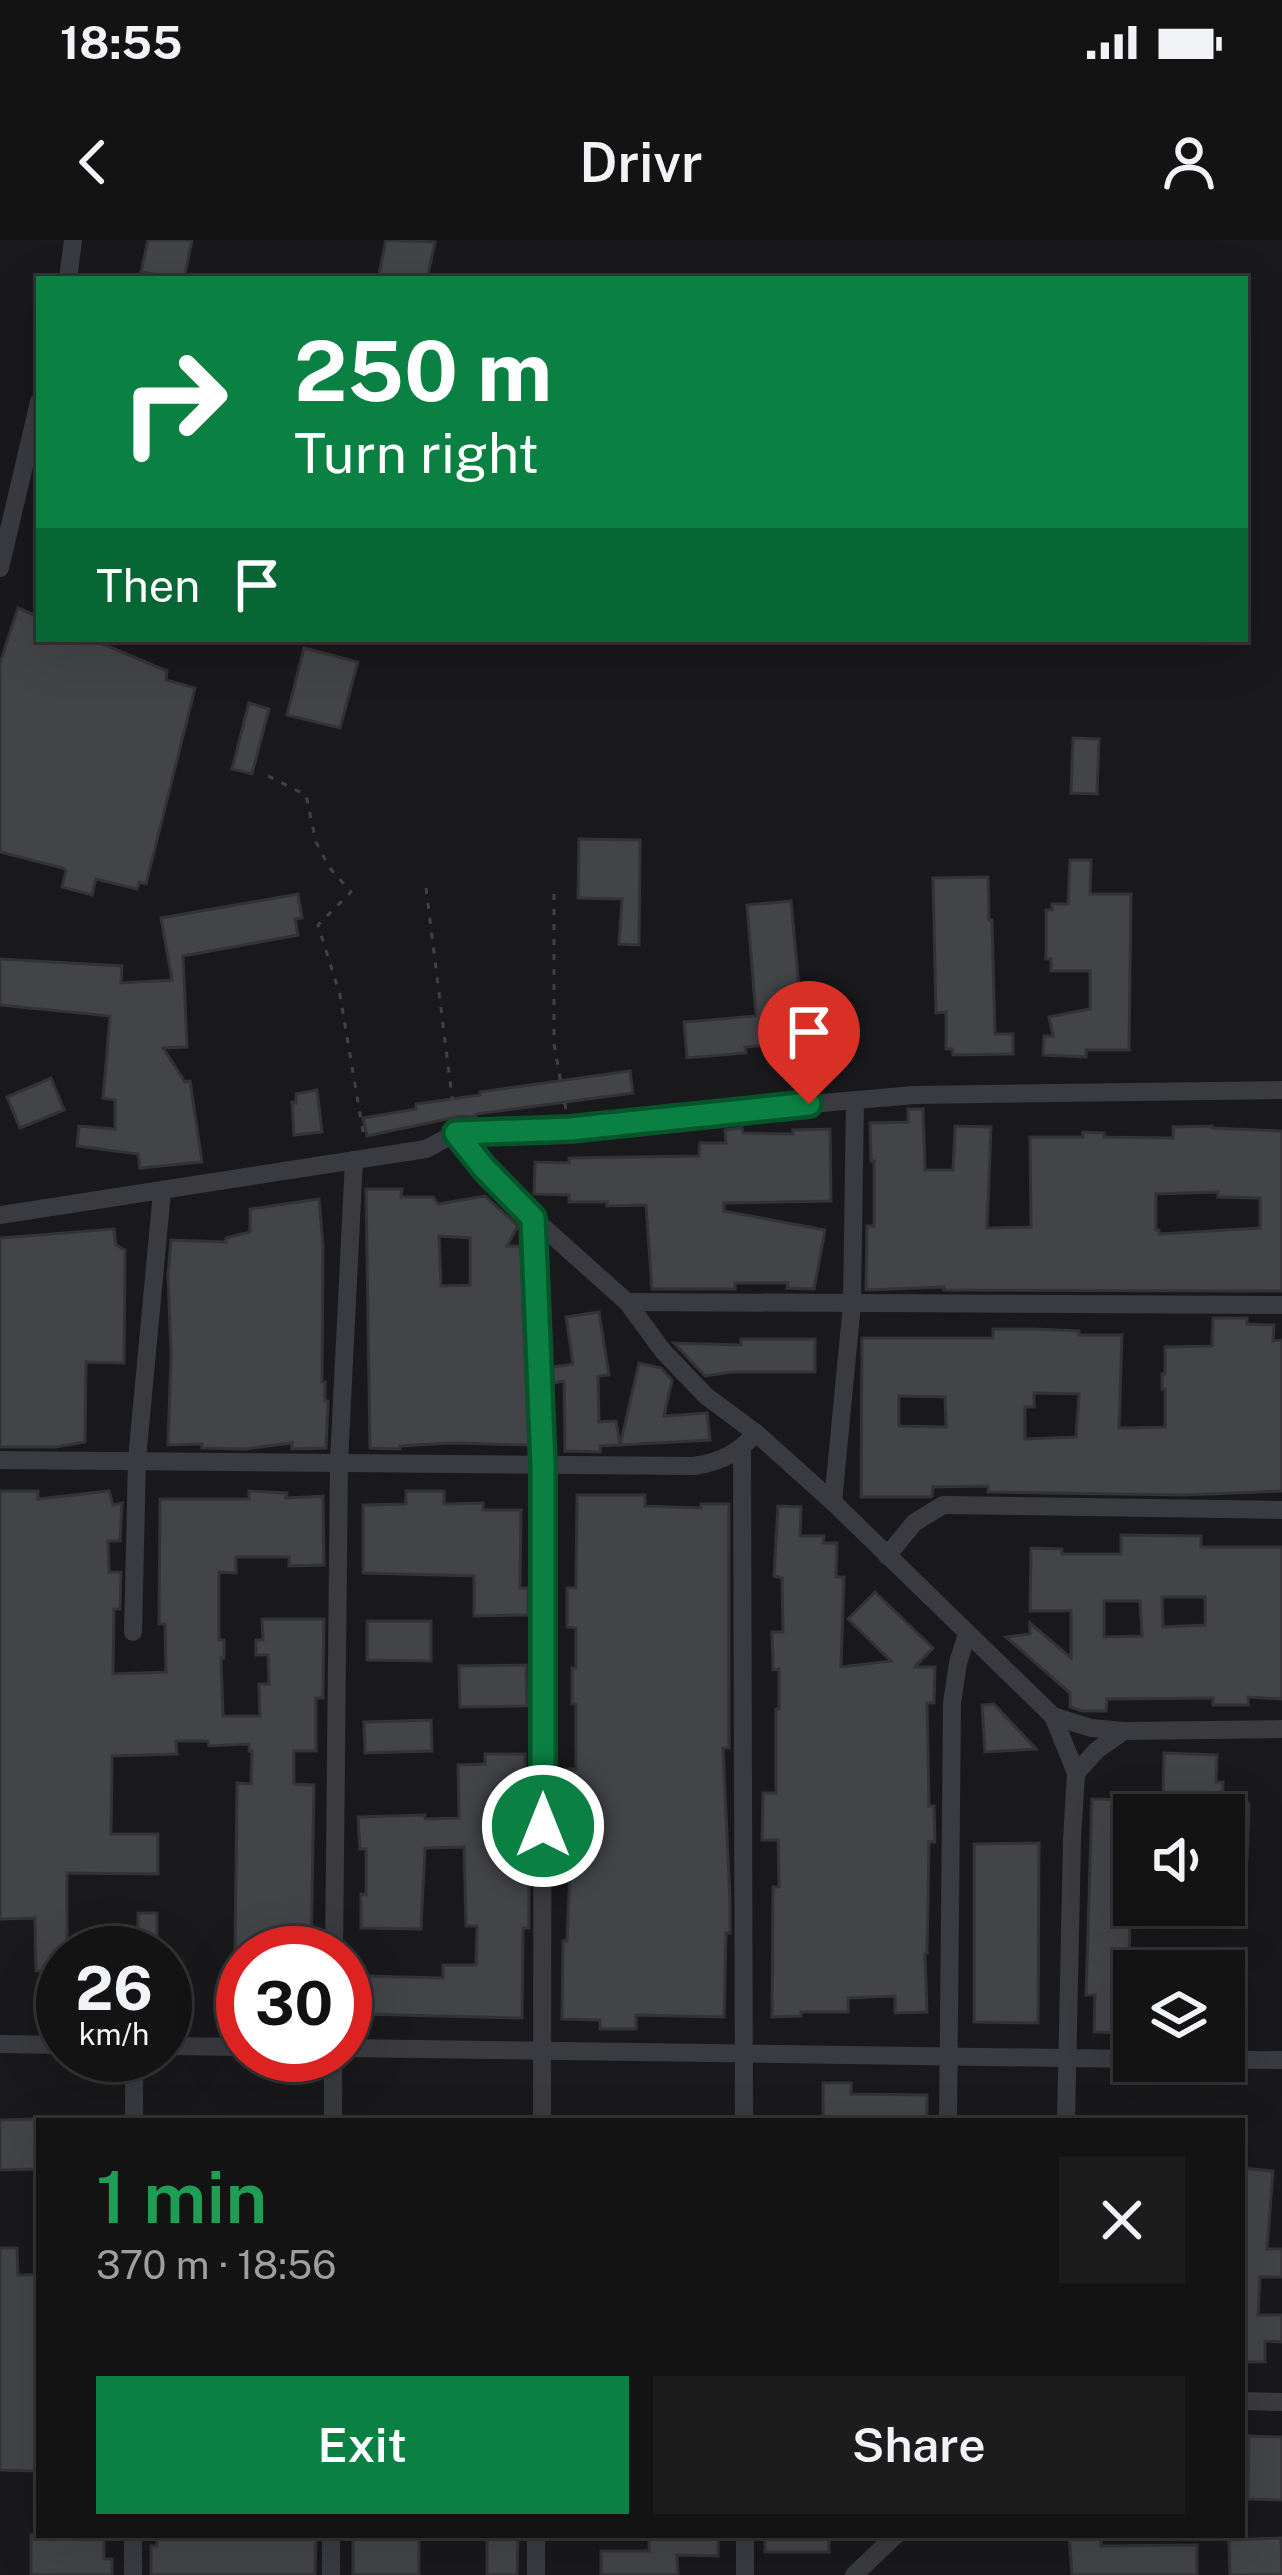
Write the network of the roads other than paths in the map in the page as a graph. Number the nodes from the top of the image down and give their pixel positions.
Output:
1 (73, 240) edge
2 (68, 276) edge
3 (36, 415) edge
4 (0, 568) edge
5 (1282, 1090) edge
6 (855, 1100) junction
7 (456, 1133) junction
8 (361, 1159) junction
9 (162, 1192) junction
10 (0, 1215) edge
11 (533, 1218) junction
12 (627, 1302) junction
13 (852, 1304) junction
14 (1282, 1305) edge
15 (756, 1433) junction
16 (742, 1449) junction
17 (137, 1459) junction
18 (0, 1460) edge
19 (339, 1462) junction
20 (543, 1467) junction
21 (833, 1502) junction
22 (1282, 1510) edge
23 (887, 1556) junction
24 (133, 1632) dead end
25 (967, 1634) junction
26 (1054, 1716) junction
27 (1282, 1730) edge
28 (1124, 1731) junction
29 (1076, 1773) junction
30 (334, 1926) edge
31 (0, 2044) edge
32 (36, 2044) edge
33 (372, 2048) edge
34 (543, 2051) junction
35 (744, 2052) junction
36 (949, 2056) junction
37 (1069, 2058) junction
38 (1113, 2059) edge
39 (1245, 2060) edge
40 (1282, 2060) edge
41 (134, 2082) edge
42 (333, 2082) edge
43 (134, 2118) edge
44 (333, 2118) edge
45 (542, 2118) edge
46 (744, 2118) edge
47 (948, 2118) edge
48 (1066, 2118) edge
49 (1245, 2401) edge
50 (1282, 2402) edge
51 (134, 2538) edge
52 (331, 2538) edge
53 (536, 2538) edge
54 (745, 2538) edge
55 (893, 2538) edge
56 (134, 2575) edge
57 (331, 2575) edge
58 (536, 2575) edge
59 (746, 2575) edge
60 (854, 2575) edge

1 - 2 street
3 - 4 street
5 - 6 street
6 - 7 street
6 - 13 street
7 - 8 street
7 - 11 street
8 - 9 street
8 - 19 street
9 - 10 street
9 - 17 street
11 - 12 street
11 - 20 street
12 - 13 street
12 - 15 street
13 - 14 street
13 - 21 street
15 - 16 street
15 - 21 street
16 - 20 street
16 - 35 street
17 - 18 street
17 - 19 street
17 - 24 street
19 - 20 street
19 - 30 street
20 - 34 street
21 - 23 street
22 - 23 street
23 - 25 street
25 - 26 street
25 - 36 street
26 - 28 street
26 - 29 street
27 - 28 street
28 - 29 street
29 - 37 street
31 - 32 street
33 - 34 street
34 - 35 street
34 - 45 street
35 - 36 street
35 - 46 street
36 - 37 street
36 - 47 street
37 - 38 street
37 - 48 street
39 - 40 street
41 - 43 street
42 - 44 street
49 - 50 street
51 - 56 street
52 - 57 street
53 - 58 street
54 - 59 street
55 - 60 street

